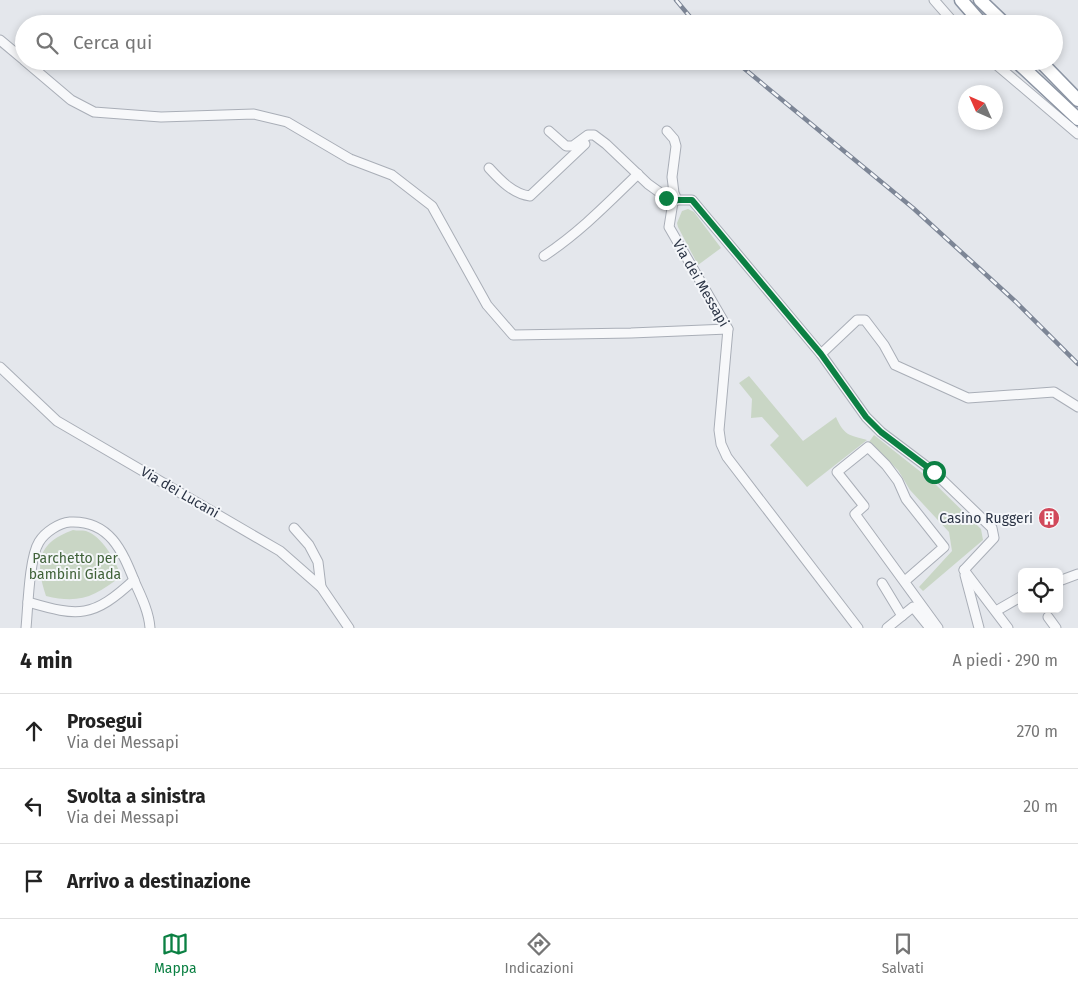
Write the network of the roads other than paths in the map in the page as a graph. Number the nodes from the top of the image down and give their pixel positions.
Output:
1 (934, 0) edge
2 (961, 0) edge
3 (980, 0) edge
4 (947, 15) edge
5 (974, 15) edge
6 (995, 15) edge
7 (0, 40) edge
8 (15, 53) edge
9 (35, 70) edge
10 (1003, 70) edge
11 (1026, 70) edge
12 (1049, 70) edge
13 (1056, 70) edge
14 (1078, 89) edge
15 (1078, 100) edge
16 (1078, 119) edge
17 (549, 131) dead end
18 (666, 131) dead end
19 (1078, 134) edge
20 (594, 135) junction
21 (489, 168) dead end
22 (638, 174) junction
23 (675, 201) junction
24 (544, 256) dead end
25 (728, 329) junction
26 (821, 354) junction
27 (0, 367) edge
28 (1078, 407) edge
29 (294, 528) dead end
30 (964, 570) junction
31 (1078, 574) edge
32 (1063, 579) edge
33 (134, 580) junction
34 (905, 581) junction
35 (882, 583) dead end
36 (321, 587) junction
37 (1018, 598) edge
38 (28, 602) junction
39 (996, 611) junction
40 (902, 616) junction
41 (1048, 617) dead end
42 (26, 628) edge
43 (150, 628) edge
44 (349, 628) edge
45 (858, 628) edge
46 (887, 628) edge
47 (930, 628) edge
48 (938, 628) edge
49 (979, 628) edge
50 (1008, 628) edge
51 (1056, 628) edge

1 - 4 street
2 - 5 highway
3 - 6 highway
7 - 8 street
9 - 25 street
10 - 19 street
11 - 16 highway
12 - 15 highway
13 - 14 highway
17 - 20 street
18 - 23 street
20 - 21 street
20 - 22 street
22 - 23 street
22 - 24 street
23 - 25 street, Via dei Messapi
23 - 26 street
25 - 45 street, Via dei Messapi
26 - 28 street
26 - 30 street
27 - 36 street, Via dei Lucani
29 - 36 street
30 - 39 street
30 - 49 street
31 - 32 street
33 - 38 street
33 - 38 street
33 - 43 street
34 - 34 street
34 - 48 street
35 - 40 street
36 - 44 street, Via dei Lucani
37 - 39 street
38 - 42 street
39 - 50 street
40 - 46 street
40 - 47 street
41 - 51 street

